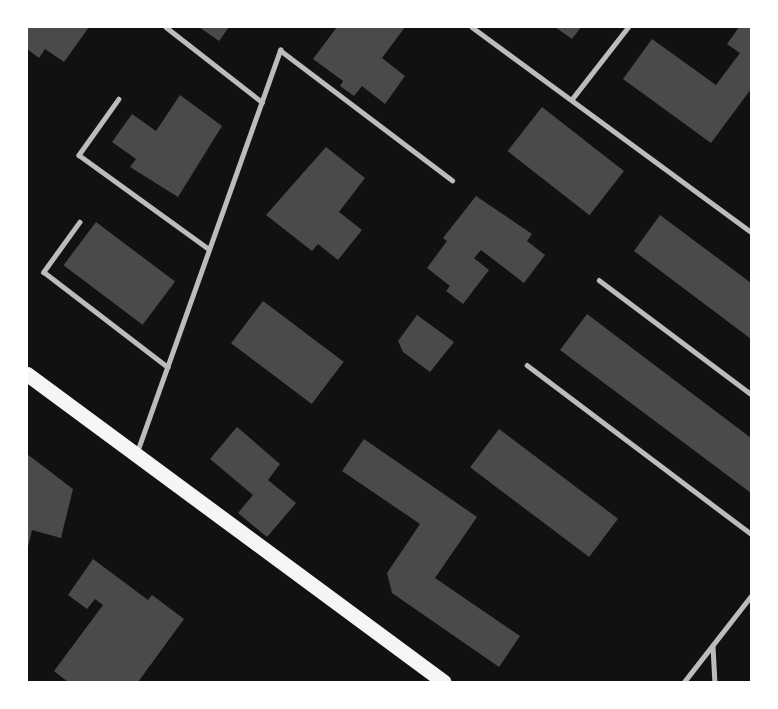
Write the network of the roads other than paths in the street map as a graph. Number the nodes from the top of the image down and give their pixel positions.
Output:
1 (166, 27) edge
2 (472, 27) edge
3 (628, 27) edge
4 (119, 99) dead end
5 (572, 99) junction
6 (262, 102) junction
7 (452, 180) dead end
8 (80, 222) dead end
9 (751, 232) edge
10 (210, 249) junction
11 (599, 280) dead end
12 (527, 365) dead end
13 (168, 367) junction
14 (27, 374) edge
15 (751, 394) edge
16 (136, 454) junction
17 (751, 534) edge
18 (751, 596) edge
19 (713, 646) junction
20 (444, 682) edge
21 (684, 682) edge
22 (715, 682) edge

1 - 6 lane
2 - 5 lane
3 - 5 lane
4 - 10 lane
5 - 9 lane
6 - 7 lane
6 - 10 lane
8 - 13 lane
10 - 13 lane
11 - 15 lane
12 - 17 lane
13 - 16 lane
14 - 16 main road
16 - 20 main road
18 - 19 lane
19 - 21 lane
19 - 22 lane

